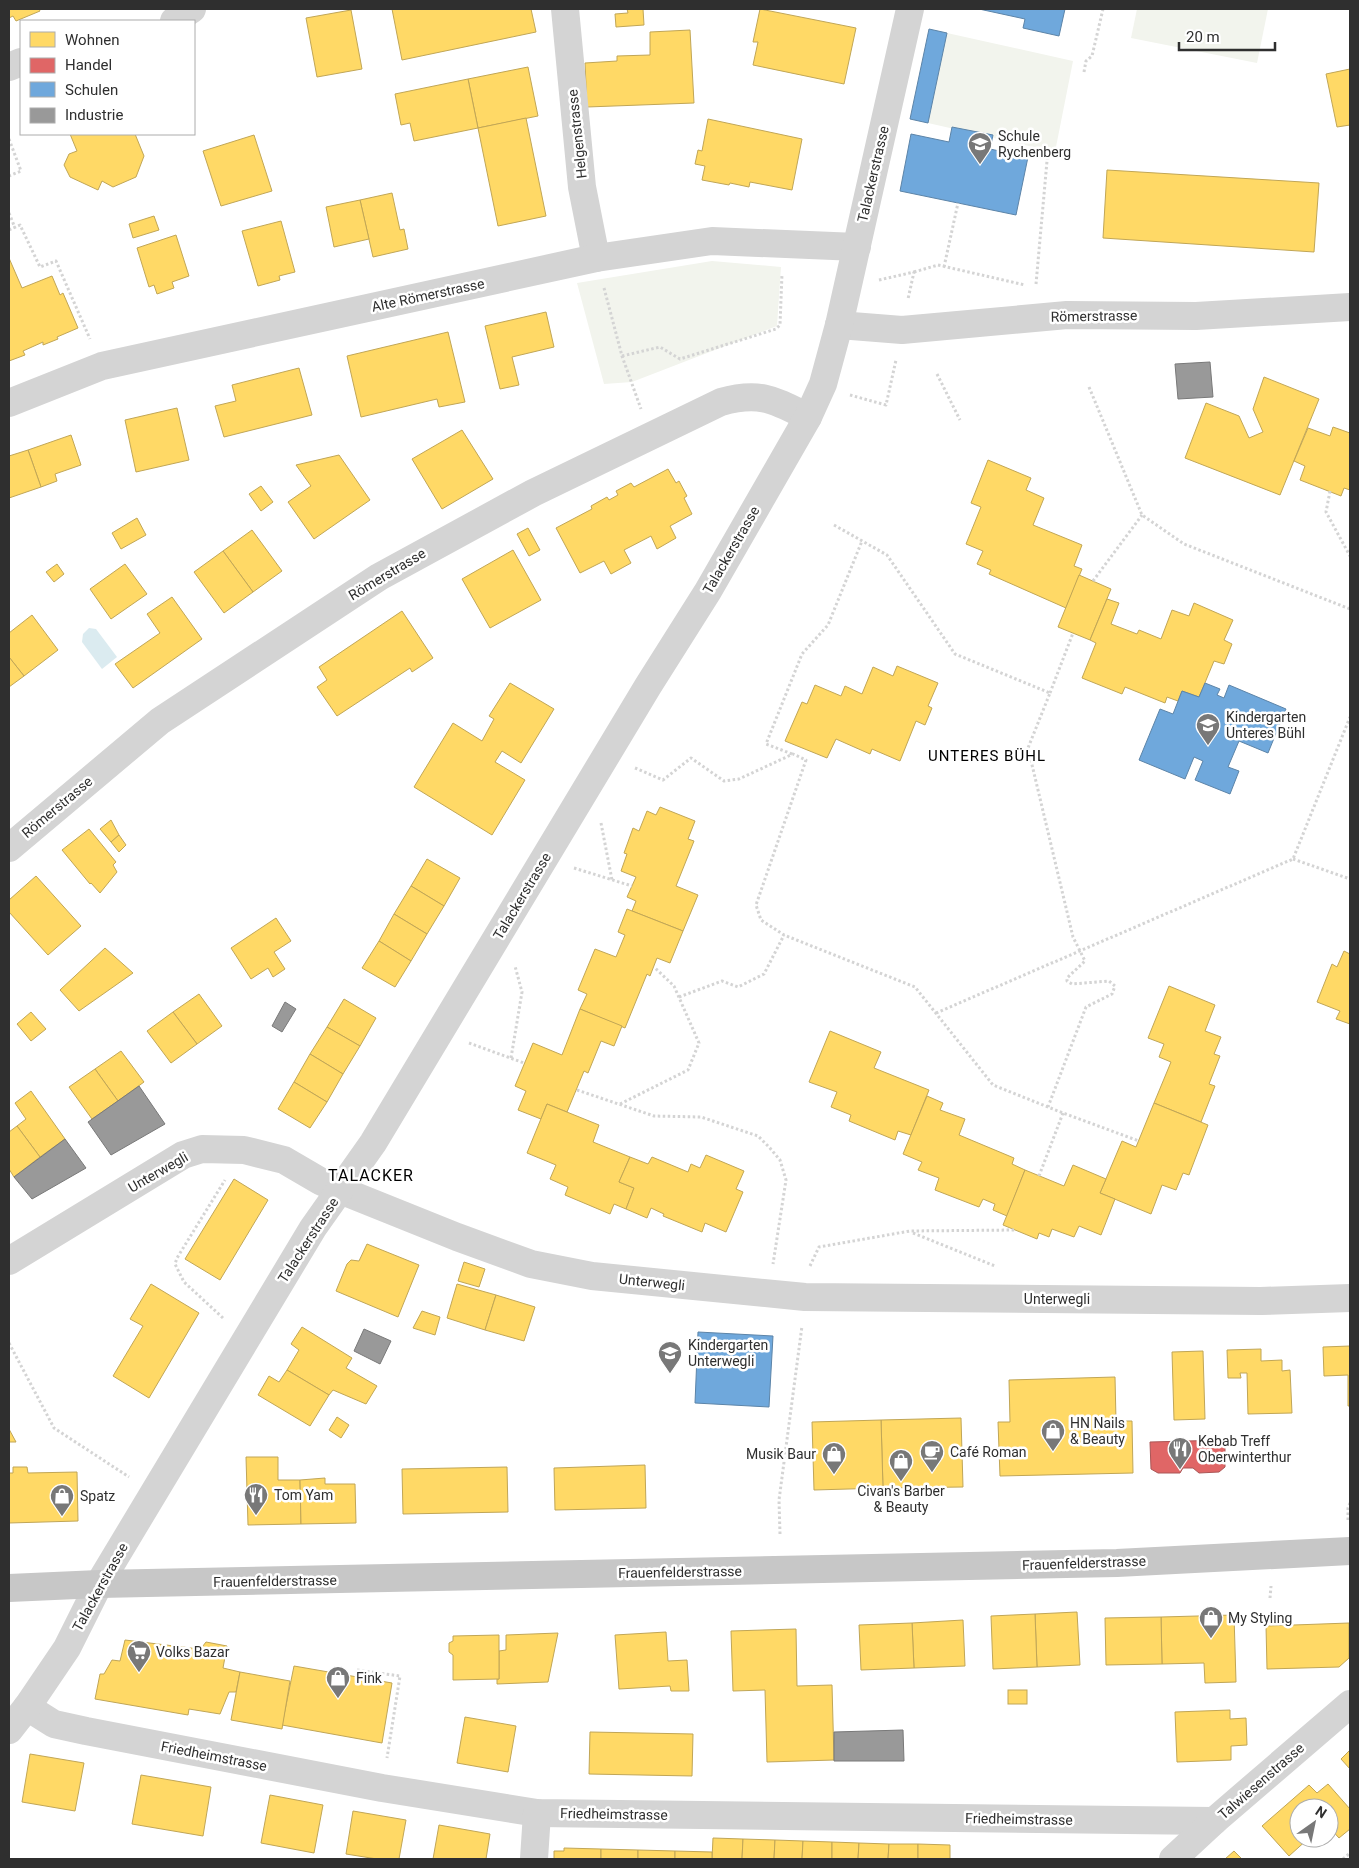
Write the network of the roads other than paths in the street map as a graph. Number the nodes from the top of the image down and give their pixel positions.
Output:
1 (192, 9) edge
2 (565, 9) edge
3 (910, 9) edge
4 (176, 20) edge
5 (857, 247) junction
6 (596, 258) junction
7 (1350, 307) edge
8 (839, 325) junction
9 (9, 403) edge
10 (808, 417) junction
11 (9, 848) edge
12 (340, 1190) junction
13 (9, 1261) edge
14 (1350, 1298) edge
15 (1350, 1551) edge
16 (99, 1584) junction
17 (9, 1588) edge
18 (1350, 1704) edge
19 (27, 1707) junction
20 (9, 1730) edge
21 (537, 1813) junction
22 (1214, 1821) junction
23 (534, 1859) edge
24 (1173, 1859) edge

1 - 4 street
2 - 6 street, Helgenstrasse
3 - 5 street, Talackerstrasse
5 - 6 street, Alte Römerstrasse
5 - 8 street, Talackerstrasse
6 - 9 street, Alte Römerstrasse
7 - 8 street, Römerstrasse
8 - 10 street, Talackerstrasse
10 - 11 street, Römerstrasse
10 - 12 street, Talackerstrasse
12 - 13 street, Unterwegli
12 - 14 street, Unterwegli
12 - 16 street, Talackerstrasse
15 - 16 main road, Frauenfelderstrasse
16 - 17 main road, Frauenfelderstrasse
16 - 19 street, Talackerstrasse
18 - 22 street, Talwiesenstrasse
19 - 20 street, Talackerstrasse
19 - 21 street, Friedheimstrasse
21 - 22 street, Friedheimstrasse
21 - 23 street
22 - 24 street, Talwiesenstrasse

